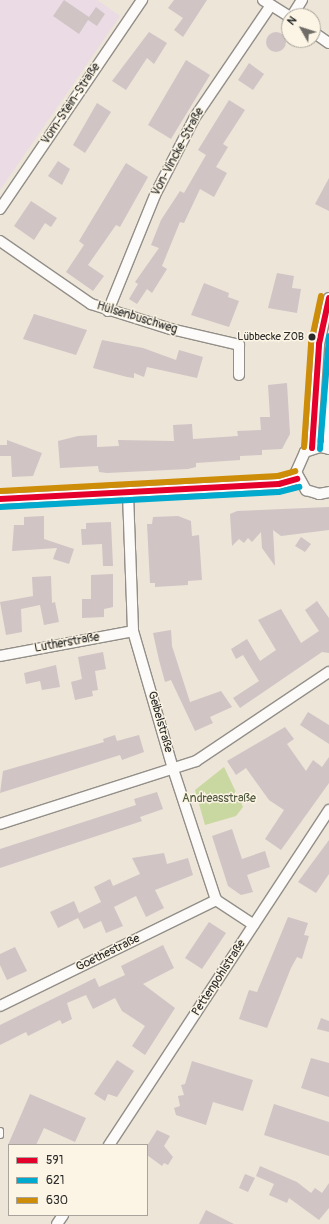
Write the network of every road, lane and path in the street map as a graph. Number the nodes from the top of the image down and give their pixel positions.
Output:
1 (142, 0) edge
2 (267, 3) edge
3 (281, 11) edge
4 (0, 209) edge
5 (0, 241) edge
6 (329, 301) edge
7 (108, 311) junction
8 (329, 372) edge
9 (239, 375) dead end
10 (312, 448) junction
11 (329, 449) edge
12 (297, 479) junction
13 (329, 492) edge
14 (128, 494) junction
15 (0, 499) edge
16 (133, 632) junction
17 (0, 656) edge
18 (329, 672) edge
19 (173, 769) junction
20 (329, 810) edge
21 (0, 824) edge
22 (216, 900) junction
23 (254, 924) junction
24 (0, 1006) edge
25 (0, 1130) edge
26 (0, 1135) edge
27 (110, 1144) edge

1 - 4 street, Vom-Stein-Straße
2 - 3 street
2 - 7 street, Von-Vincke-Straße
5 - 7 street, Hülsenbuschweg
6 - 10 street
7 - 9 street, Hülsenbuschweg
8 - 11 street
10 - 11 street
10 - 12 street
12 - 13 street
12 - 14 street
14 - 15 street
14 - 16 street, Geibelstraße
16 - 17 street, Lutherstraße
16 - 19 street, Geibelstraße
18 - 19 street
19 - 21 street
19 - 22 street, Geibelstraße
20 - 23 street, Pettenpohlstraße
22 - 23 street
22 - 24 street, Goethestraße
23 - 27 street, Pettenpohlstraße
25 - 26 lane

